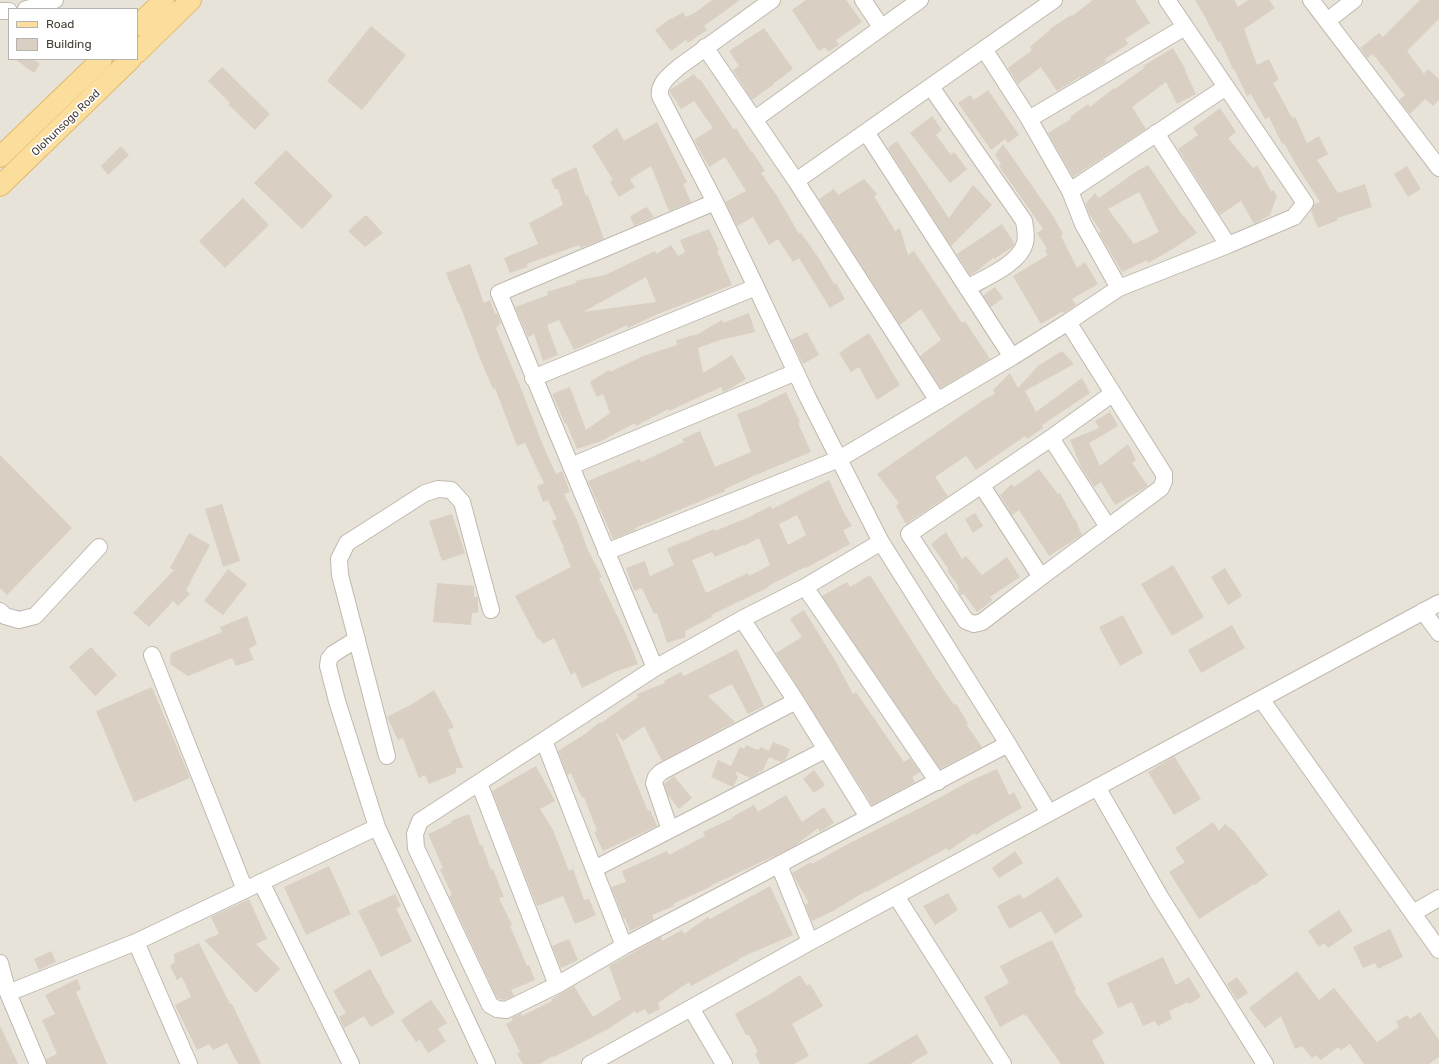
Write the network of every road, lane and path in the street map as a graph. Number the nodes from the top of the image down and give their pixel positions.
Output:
1 (55, 0) edge
2 (164, 0) edge
3 (772, 0) edge
4 (863, 0) edge
5 (920, 0) edge
6 (1054, 0) edge
7 (1166, 0) edge
8 (1311, 0) edge
9 (1354, 0) edge
10 (189, 1) edge
11 (30, 8) edge
12 (1327, 21) junction
13 (138, 25) edge
14 (1185, 26) junction
15 (881, 27) junction
16 (705, 47) junction
17 (984, 49) junction
18 (138, 52) edge
19 (101, 60) edge
20 (130, 60) edge
21 (931, 87) junction
22 (1226, 87) junction
23 (755, 119) junction
24 (1029, 119) junction
25 (866, 132) junction
26 (1156, 133) junction
27 (0, 157) edge
28 (1439, 168) edge
29 (796, 181) junction
30 (0, 186) edge
31 (1070, 191) junction
32 (715, 202) junction
33 (1228, 245) junction
34 (756, 287) junction
35 (967, 288) junction
36 (1119, 288) junction
37 (1068, 322) junction
38 (1012, 357) junction
39 (796, 372) junction
40 (533, 378) junction
41 (1112, 394) junction
42 (938, 401) junction
43 (1050, 438) junction
44 (839, 459) junction
45 (571, 466) junction
46 (982, 486) junction
47 (1108, 527) junction
48 (882, 542) junction
49 (100, 547) dead end
50 (606, 552) junction
51 (1041, 577) junction
52 (805, 587) junction
53 (1439, 602) edge
54 (491, 610) dead end
55 (0, 611) edge
56 (1423, 611) junction
57 (742, 619) junction
58 (1439, 633) edge
59 (357, 639) junction
60 (152, 655) dead end
61 (655, 668) junction
62 (1261, 699) junction
63 (796, 701) junction
64 (544, 741) junction
65 (1008, 744) junction
66 (825, 750) junction
67 (387, 756) dead end
68 (938, 782) junction
69 (479, 783) junction
70 (1097, 787) junction
71 (1049, 813) junction
72 (868, 817) junction
73 (377, 827) junction
74 (670, 830) junction
75 (779, 864) junction
76 (594, 869) junction
77 (261, 882) junction
78 (245, 890) junction
79 (896, 896) junction
80 (1439, 898) edge
81 (1413, 913) junction
82 (136, 942) junction
83 (810, 942) junction
84 (624, 946) junction
85 (1439, 950) edge
86 (0, 963) edge
87 (557, 985) junction
88 (8, 993) junction
89 (691, 1008) junction
90 (38, 1064) edge
91 (190, 1064) edge
92 (351, 1064) edge
93 (487, 1064) edge
94 (590, 1064) edge
95 (724, 1064) edge
96 (1003, 1064) edge
97 (1265, 1064) edge

1 - 11 street
2 - 13 main road
3 - 16 street
4 - 15 street
5 - 15 street
6 - 17 street
7 - 14 street
8 - 12 street
9 - 12 street
10 - 18 main road
12 - 28 street
14 - 22 street
14 - 24 street
15 - 23 street
16 - 23 street
16 - 32 street
17 - 21 street
17 - 24 street
19 - 27 main road, Olohunsogo Road
20 - 30 main road, Olohunsogo Road
21 - 25 street
21 - 35 street
22 - 26 street
22 - 33 street
23 - 29 street
24 - 31 street
25 - 29 street
25 - 35 street
26 - 31 street
26 - 33 street
29 - 42 street
31 - 36 street
32 - 34 street
32 - 40 street
33 - 36 street
34 - 39 street
34 - 40 street
35 - 38 street
36 - 37 street
37 - 38 street
37 - 41 street
38 - 42 street
39 - 44 street
39 - 45 street
40 - 45 street
41 - 43 street
41 - 47 street
42 - 44 street
43 - 46 street
43 - 47 street
44 - 48 street
44 - 50 street
45 - 50 street
46 - 51 street
46 - 51 street
47 - 51 street
48 - 52 street
48 - 65 street
49 - 55 street
50 - 61 street
52 - 57 street
52 - 68 street
53 - 56 street
54 - 59 street
56 - 58 street
56 - 62 street
57 - 61 street
57 - 63 street
59 - 67 street
59 - 73 street
60 - 78 street
61 - 64 street
62 - 70 street
62 - 81 street
63 - 66 street
63 - 74 street
64 - 69 street
64 - 76 street
65 - 68 street
65 - 71 street
66 - 72 street
66 - 74 street
68 - 72 street
69 - 87 street
69 - 87 street
70 - 71 street
70 - 97 street
71 - 79 street
72 - 75 street
73 - 77 street
73 - 93 street
74 - 76 street
75 - 83 street
75 - 84 street
76 - 84 street
77 - 78 street
77 - 92 street
78 - 82 street
79 - 83 street
79 - 96 street
80 - 81 street
81 - 85 street
82 - 88 street
82 - 91 street
83 - 89 street
84 - 87 street
86 - 88 street
88 - 90 street
89 - 94 street
89 - 95 street

